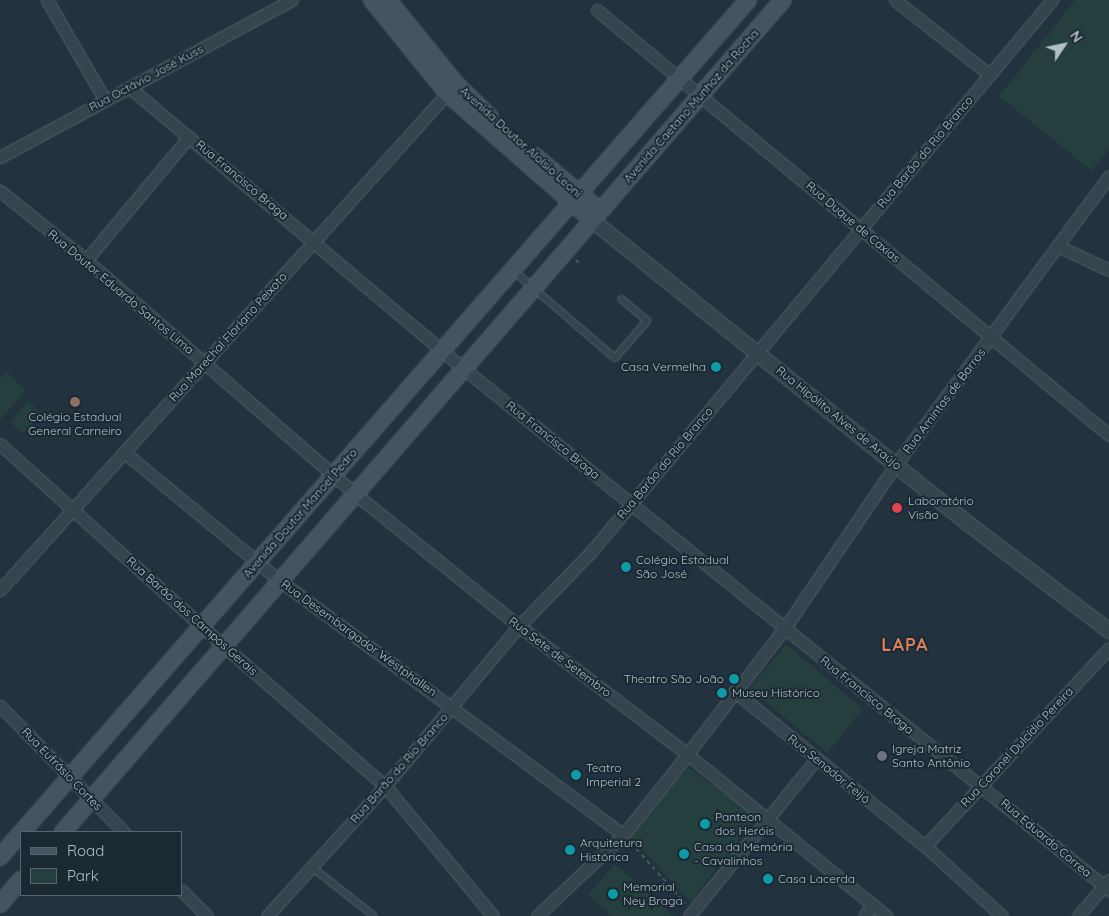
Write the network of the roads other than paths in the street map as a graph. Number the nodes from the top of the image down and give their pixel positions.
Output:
1 (47, 0) edge
2 (292, 0) edge
3 (372, 0) edge
4 (388, 0) edge
5 (748, 0) edge
6 (783, 0) edge
7 (895, 0) edge
8 (1052, 0) edge
9 (598, 10) dead end
10 (990, 75) junction
11 (679, 78) junction
12 (129, 87) junction
13 (451, 88) junction
14 (701, 95) junction
15 (105, 100) junction
16 (189, 137) junction
17 (0, 157) edge
18 (1109, 176) edge
19 (0, 191) edge
20 (575, 198) junction
21 (596, 215) junction
22 (860, 228) junction
23 (315, 240) junction
24 (1058, 246) junction
25 (86, 260) junction
26 (512, 270) junction
27 (1109, 270) edge
28 (533, 288) junction
29 (622, 300) dead end
30 (992, 337) junction
31 (442, 350) junction
32 (757, 352) junction
33 (205, 363) junction
34 (463, 368) junction
35 (1109, 435) edge
36 (0, 444) edge
37 (124, 452) junction
38 (896, 464) junction
39 (334, 474) junction
40 (354, 493) junction
41 (632, 503) junction
42 (72, 508) junction
43 (257, 562) junction
44 (279, 580) junction
45 (0, 590) edge
46 (202, 625) junction
47 (518, 626) junction
48 (784, 628) junction
49 (1109, 631) edge
50 (224, 647) junction
51 (1109, 648) edge
52 (734, 691) junction
53 (0, 706) edge
54 (452, 706) junction
55 (687, 754) junction
56 (816, 759) junction
57 (70, 777) junction
58 (982, 785) junction
59 (385, 786) junction
60 (91, 800) junction
61 (768, 819) junction
62 (22, 831) edge
63 (64, 831) edge
64 (123, 831) edge
65 (20, 833) edge
66 (623, 835) junction
67 (925, 846) junction
68 (0, 857) edge
69 (311, 867) junction
70 (20, 881) edge
71 (1107, 885) edge
72 (182, 891) edge
73 (0, 904) edge
74 (873, 905) junction
75 (373, 915) edge
76 (693, 915) edge
77 (207, 916) edge
78 (267, 916) edge
79 (493, 916) edge
80 (537, 916) edge
81 (864, 916) edge
82 (886, 916) edge
83 (1002, 916) edge
84 (1078, 916) edge

1 - 15 street
2 - 12 street, Rua Octávio José Kuss
3 - 13 main road, Avenida Doutor Aloísio Leoni
4 - 13 main road, Avenida Doutor Aloísio Leoni
5 - 11 main road
6 - 14 main road, Avenida Caetano Munhoz da Rocha
7 - 10 street
8 - 10 street, Rua Barão do Rio Branco
9 - 11 street, Rua Duque de Caxias
10 - 22 street, Rua Barão do Rio Branco
11 - 14 street, Rua Duque de Caxias
11 - 20 main road
12 - 15 street, Rua Octávio José Kuss
12 - 16 street, Rua Francisco Braga
13 - 20 main road, Avenida Doutor Aloísio Leoni
13 - 23 street, Rua Marechal Floriano Peixoto
14 - 21 main road, Avenida Caetano Munhoz da Rocha
14 - 22 street, Rua Duque de Caxias
15 - 17 street, Rua Octávio José Kuss
16 - 23 street, Rua Francisco Braga
16 - 25 street
18 - 24 street, Rua Amintas de Barros
19 - 25 street, Rua Doutor Eduardo Santos Lima
20 - 21 main road, Avenida Doutor Aloísio Leoni
20 - 26 main road, Avenida Doutor Manoel Pedro
21 - 28 main road
21 - 32 street, Rua Hipólito Alves de Araújo
22 - 30 street, Rua Duque de Caxias
22 - 32 street, Rua Barão do Rio Branco
23 - 31 street, Rua Francisco Braga
23 - 33 street, Rua Marechal Floriano Peixoto
24 - 27 street
24 - 30 street, Rua Amintas de Barros
25 - 33 street, Rua Doutor Eduardo Santos Lima
26 - 28 lane
26 - 31 main road, Avenida Doutor Manoel Pedro
28 - 29 lane
28 - 34 main road
30 - 35 street, Rua Duque de Caxias
30 - 38 street, Rua Amintas de Barros
31 - 34 street, Rua Francisco Braga
31 - 39 main road, Avenida Doutor Manoel Pedro
32 - 38 street, Rua Hipólito Alves de Araújo
32 - 41 street, Rua Barão do Rio Branco
33 - 37 street, Rua Marechal Floriano Peixoto
33 - 39 street, Rua Doutor Eduardo Santos Lima
34 - 40 main road
34 - 41 street, Rua Francisco Braga
36 - 42 street, Rua Barão dos Campos Gerais
37 - 42 street, Rua Marechal Floriano Peixoto
37 - 43 street, Rua Desembargador Westphallen
38 - 48 street, Rua Amintas de Barros
38 - 49 street, Rua Hipólito Alves de Araújo
39 - 40 street, Rua Doutor Eduardo Santos Lima
39 - 43 main road, Avenida Doutor Manoel Pedro
40 - 44 main road
40 - 47 street, Rua Sete de Setembro
41 - 47 street, Rua Barão do Rio Branco
41 - 48 street, Rua Francisco Braga
42 - 45 street, Rua Marechal Floriano Peixoto
42 - 46 street, Rua Barão dos Campos Gerais
43 - 44 street, Rua Desembargador Westphallen
43 - 46 main road, Avenida Doutor Manoel Pedro
44 - 50 main road
44 - 54 street, Rua Desembargador Westphallen
46 - 50 street, Rua Barão dos Campos Gerais
46 - 57 main road, Avenida Doutor Manoel Pedro
47 - 54 street, Rua Barão do Rio Branco
47 - 55 street, Rua Sete de Setembro
48 - 52 street, Rua Amintas de Barros
48 - 58 street, Rua Francisco Braga
50 - 59 street, Rua Barão dos Campos Gerais
50 - 60 main road
51 - 58 street, Rua Coronel Dulcídio Pereira
52 - 55 street, Rua Amintas de Barros
52 - 56 street, Rua Senador Feijó
53 - 57 street, Rua Eufrásio Cortes
54 - 59 street, Rua Barão do Rio Branco
54 - 66 street, Rua Desembargador Westphallen
55 - 61 street, Rua Sete de Setembro
55 - 66 street, Rua Amintas de Barros
56 - 61 street
56 - 67 street, Rua Senador Feijó
57 - 60 street, Rua Eufrásio Cortes
57 - 62 main road, Avenida Doutor Manoel Pedro
58 - 67 street, Rua Coronel Dulcídio Pereira
58 - 71 street, Rua Eduardo Correa
59 - 69 street, Rua Barão do Rio Branco
59 - 79 street, Rua Barão dos Campos Gerais
60 - 63 main road
60 - 64 street, Rua Eufrásio Cortes
61 - 74 street, Rua Sete de Setembro
61 - 76 street
65 - 68 main road, Avenida Doutor Manoel Pedro
66 - 80 street, Rua Amintas de Barros
67 - 83 street, Rua Senador Feijó
69 - 75 lane
69 - 78 street, Rua Barão do Rio Branco
70 - 73 main road
71 - 84 street
72 - 77 street
74 - 81 street
74 - 82 street, Rua Sete de Setembro

